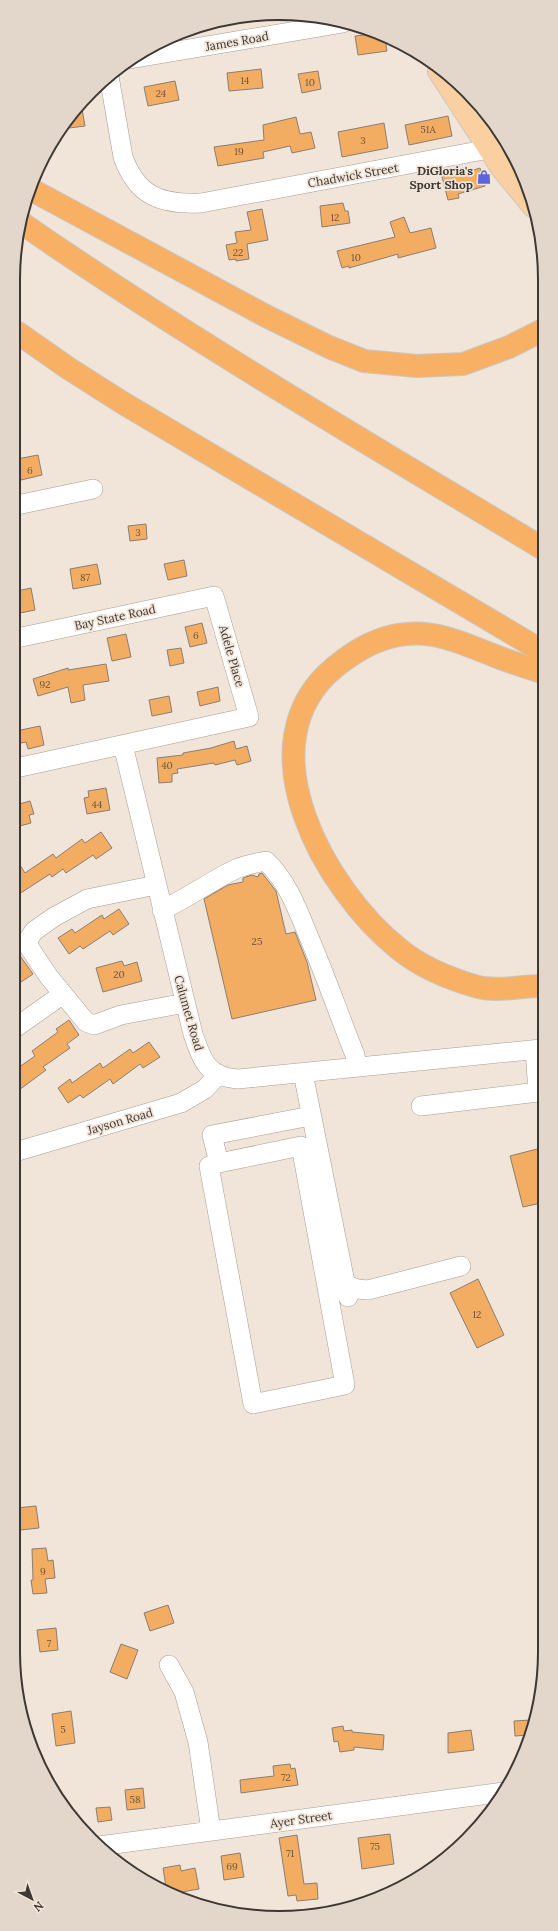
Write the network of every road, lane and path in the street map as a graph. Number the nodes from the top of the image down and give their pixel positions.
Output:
1 (330, 25) edge
2 (151, 55) edge
3 (110, 82) edge
4 (449, 83) edge
5 (486, 124) edge
6 (497, 142) edge
7 (36, 192) edge
8 (524, 196) edge
9 (26, 226) edge
10 (538, 332) edge
11 (20, 334) edge
12 (93, 489) dead end
13 (20, 504) edge
14 (538, 546) edge
15 (214, 596) joint
16 (20, 637) edge
17 (538, 649) edge
18 (538, 671) edge
19 (123, 745) junction
20 (20, 767) edge
21 (156, 885) junction
22 (162, 910) junction
23 (537, 984) edge
24 (63, 994) junction
25 (185, 1003) junction
26 (20, 1024) edge
27 (538, 1050) edge
28 (357, 1067) junction
29 (302, 1073) junction
30 (218, 1075) junction
31 (538, 1092) edge
32 (421, 1106) dead end
33 (311, 1116) junction
34 (20, 1151) edge
35 (219, 1163) junction
36 (461, 1266) dead end
37 (169, 1665) dead end
38 (496, 1793) edge
39 (211, 1831) junction
40 (106, 1845) edge

1 - 2 street, James Road
3 - 6 street, Chadwick Street
4 - 6 main road
5 - 6 main road
6 - 8 main road
7 - 10 highway
9 - 14 highway
11 - 17 highway
12 - 13 street
15 - 16 street, Bay State Road
15 - 19 street, Adele Place
18 - 23 highway
19 - 20 street
19 - 21 street, Calumet Road
21 - 22 street, Calumet Road
21 - 24 street
22 - 25 street, Calumet Road
22 - 28 street
24 - 25 street
24 - 26 street
25 - 30 street, Calumet Road
27 - 28 street
28 - 29 street
29 - 30 street
29 - 33 street
30 - 34 street, Jayson Road
31 - 32 street
33 - 35 street
33 - 36 street
35 - 35 street
37 - 39 street
38 - 39 street, Ayer Street
39 - 40 street, Ayer Street

